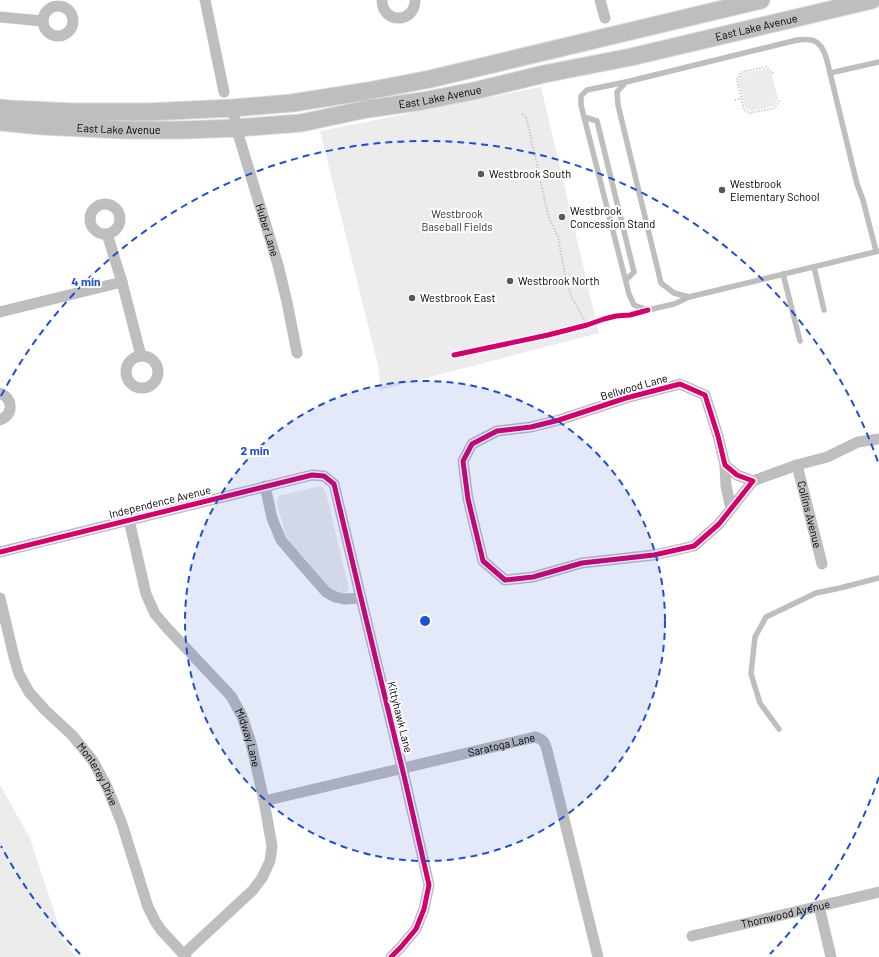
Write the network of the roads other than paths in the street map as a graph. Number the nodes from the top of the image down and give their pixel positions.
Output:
1 (205, 0) edge
2 (382, 0) edge
3 (415, 0) edge
4 (600, 0) edge
5 (761, 0) edge
6 (872, 0) edge
7 (53, 3) edge
8 (0, 17) edge
9 (605, 18) dead end
10 (42, 21) junction
11 (879, 62) edge
12 (830, 73) junction
13 (626, 82) junction
14 (224, 92) dead end
15 (0, 108) edge
16 (233, 108) junction
17 (584, 117) junction
18 (0, 122) edge
19 (236, 128) junction
20 (108, 234) dead end
21 (877, 251) edge
22 (814, 267) junction
23 (783, 274) junction
24 (626, 280) junction
25 (122, 282) junction
26 (689, 297) junction
27 (824, 310) dead end
28 (0, 312) edge
29 (800, 341) dead end
30 (297, 353) dead end
31 (140, 356) dead end
32 (0, 393) edge
33 (0, 420) edge
34 (879, 439) edge
35 (725, 465) junction
36 (797, 465) junction
37 (324, 476) joint
38 (753, 481) junction
39 (265, 486) junction
40 (731, 509) junction
41 (129, 520) junction
42 (0, 552) edge
43 (822, 564) dead end
44 (879, 578) edge
45 (0, 598) edge
46 (361, 598) junction
47 (779, 729) dead end
48 (402, 768) junction
49 (264, 801) junction
50 (879, 892) edge
51 (819, 906) junction
52 (692, 936) dead end
53 (185, 956) edge
54 (391, 957) edge
55 (598, 957) edge
56 (831, 957) edge

1 - 14 street
2 - 3 street
4 - 9 street
5 - 16 main road, East Lake Avenue
6 - 19 main road, East Lake Avenue
7 - 10 street
7 - 10 street
8 - 10 street
11 - 12 lane
12 - 13 lane
12 - 21 lane
13 - 17 lane
13 - 26 lane
15 - 16 main road, East Lake Avenue
16 - 19 street, Huber Lane
17 - 24 lane
17 - 24 lane
18 - 19 main road, East Lake Avenue
19 - 30 street, Huber Lane
20 - 25 street
21 - 22 lane
22 - 23 lane
22 - 27 lane
23 - 26 lane
23 - 29 lane
24 - 26 lane
25 - 28 street
25 - 31 street
32 - 33 street
34 - 36 street
35 - 38 street
35 - 40 street, Bellwood Lane
35 - 40 street, Bellwood Lane
36 - 38 street
36 - 43 street, Collins Avenue
37 - 39 street, Independence Avenue
37 - 46 street, Kittyhawk Lane
38 - 40 street, Bellwood Lane
39 - 41 street, Independence Avenue
39 - 46 street
41 - 42 street, Independence Avenue
41 - 49 street, Midway Lane
44 - 47 lane
45 - 53 street, Monterey Drive
46 - 48 street, Kittyhawk Lane
48 - 49 street, Saratoga Lane
48 - 54 street, Kittyhawk Lane
48 - 55 street, Saratoga Lane
49 - 53 street, Midway Lane
50 - 51 street, Thornwood Avenue
51 - 52 street, Thornwood Avenue
51 - 56 street

